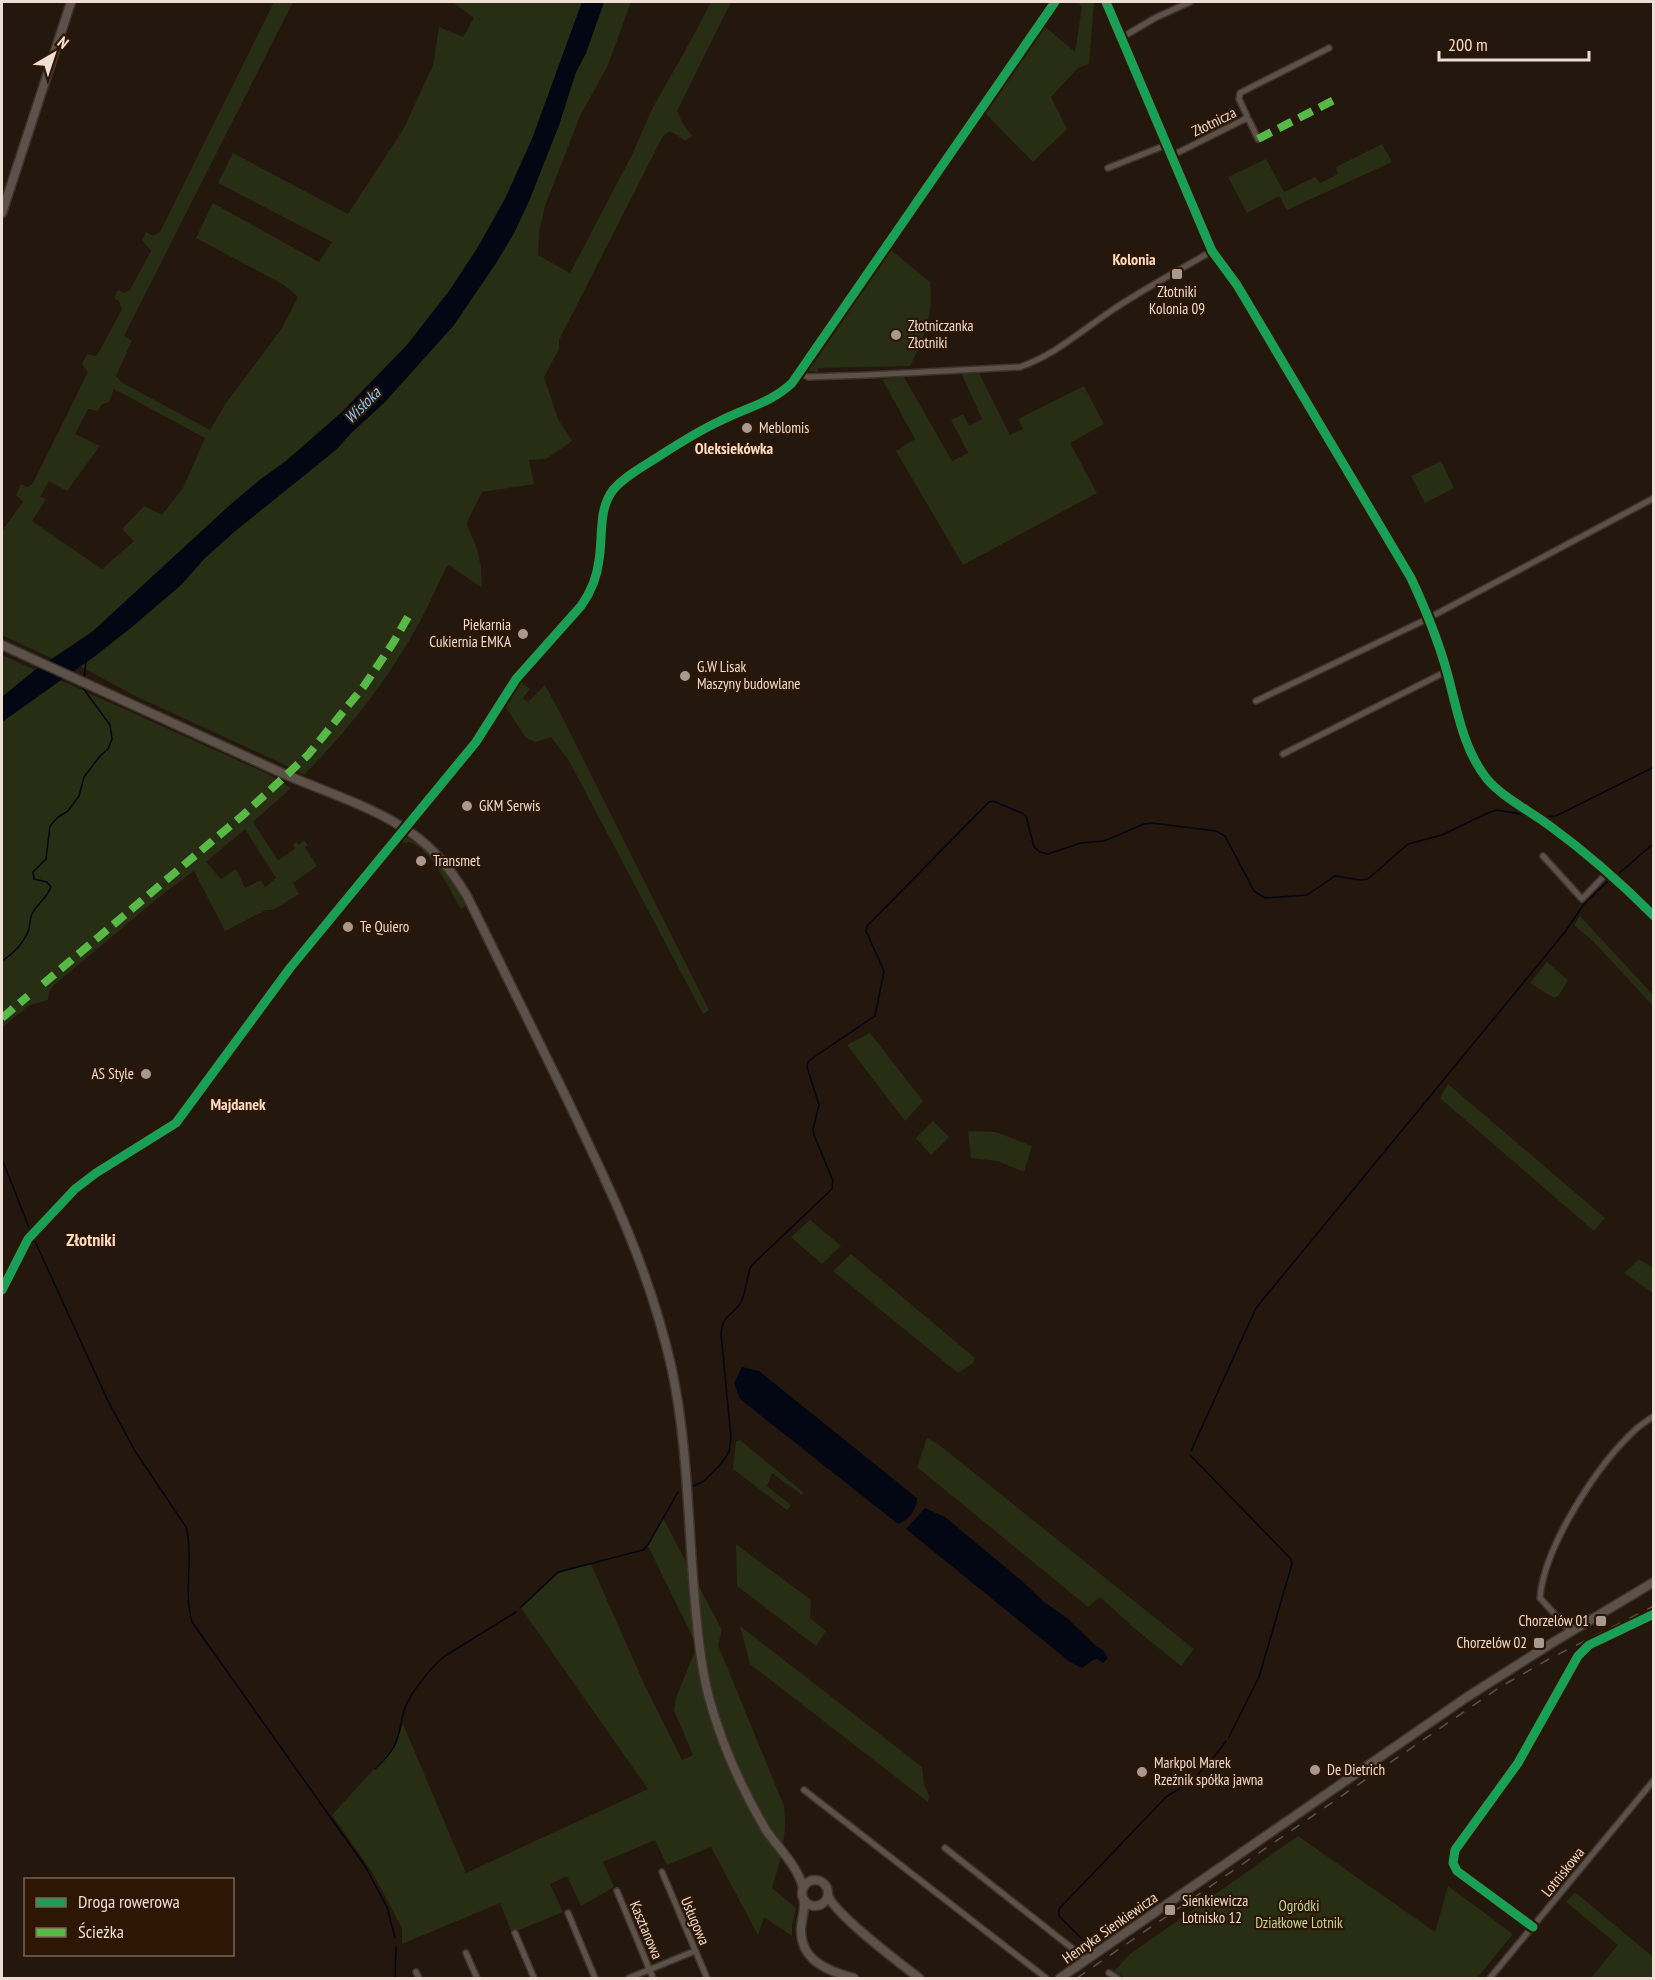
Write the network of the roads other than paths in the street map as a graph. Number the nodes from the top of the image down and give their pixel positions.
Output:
1 (71, 2) edge
2 (1055, 2) edge
3 (1106, 2) edge
4 (1190, 2) edge
5 (1121, 38) junction
6 (1329, 48) dead end
7 (1245, 119) junction
8 (1258, 139) dead end
9 (1166, 145) junction
10 (1171, 156) junction
11 (1108, 168) dead end
12 (2, 213) edge
13 (1212, 251) junction
14 (800, 373) junction
15 (1653, 498) edge
16 (1428, 616) junction
17 (2, 645) edge
18 (1447, 671) junction
19 (1256, 701) dead end
20 (1283, 754) dead end
21 (405, 829) junction
22 (1544, 856) dead end
23 (1608, 872) junction
24 (1653, 916) edge
25 (2, 1290) edge
26 (1653, 1416) edge
27 (1653, 1582) edge
28 (1653, 1614) edge
29 (1571, 1632) junction
30 (1653, 1780) edge
31 (804, 1790) dead end
32 (945, 1848) dead end
33 (794, 1868) junction
34 (662, 1872) dead end
35 (812, 1880) junction
36 (803, 1888) junction
37 (616, 1891) dead end
38 (828, 1895) junction
39 (804, 1900) junction
40 (817, 1905) junction
41 (568, 1913) dead end
42 (840, 1913) junction
43 (802, 1920) junction
44 (1533, 1927) junction
45 (515, 1933) dead end
46 (695, 1952) junction
47 (466, 1953) dead end
48 (1087, 1959) junction
49 (650, 1970) junction
50 (1109, 1973) dead end
51 (477, 1978) edge
52 (534, 1978) edge
53 (595, 1978) edge
54 (629, 1978) edge
55 (653, 1978) edge
56 (707, 1978) edge
57 (854, 1978) edge
58 (919, 1978) edge
59 (1046, 1978) edge
60 (1060, 1978) edge
61 (1117, 1978) edge
62 (1491, 1978) edge

1 - 12 main road
2 - 14 main road
3 - 5 main road
4 - 5 street
5 - 9 main road
6 - 7 street
7 - 8 street, Złotnicza
7 - 10 street, Złotnicza
9 - 10 main road
9 - 11 street
10 - 13 main road
13 - 14 street
13 - 16 main road
14 - 21 main road
15 - 16 street
16 - 18 main road
16 - 19 street
17 - 21 main road
18 - 20 street
18 - 23 main road
21 - 25 main road
21 - 33 main road
22 - 23 street
23 - 24 main road
26 - 29 street
27 - 29 main road, Henryka Sienkiewicza
28 - 44 street
29 - 48 main road, Henryka Sienkiewicza
30 - 44 street, Lotniskowa
31 - 59 street
32 - 48 street
33 - 35 main road
33 - 36 main road
34 - 46 street, Usługowa
35 - 36 main road
35 - 38 main road
36 - 39 main road
37 - 49 street, Kasztanowa
38 - 40 main road
38 - 42 main road
39 - 40 main road
39 - 43 main road
40 - 42 main road
40 - 43 main road
41 - 53 street
42 - 58 main road
43 - 57 main road
44 - 62 street, Lotniskowa
45 - 52 street
46 - 49 street
46 - 56 street, Usługowa
47 - 51 street
48 - 60 main road, Henryka Sienkiewicza
49 - 54 street
49 - 55 street, Kasztanowa
50 - 61 street

